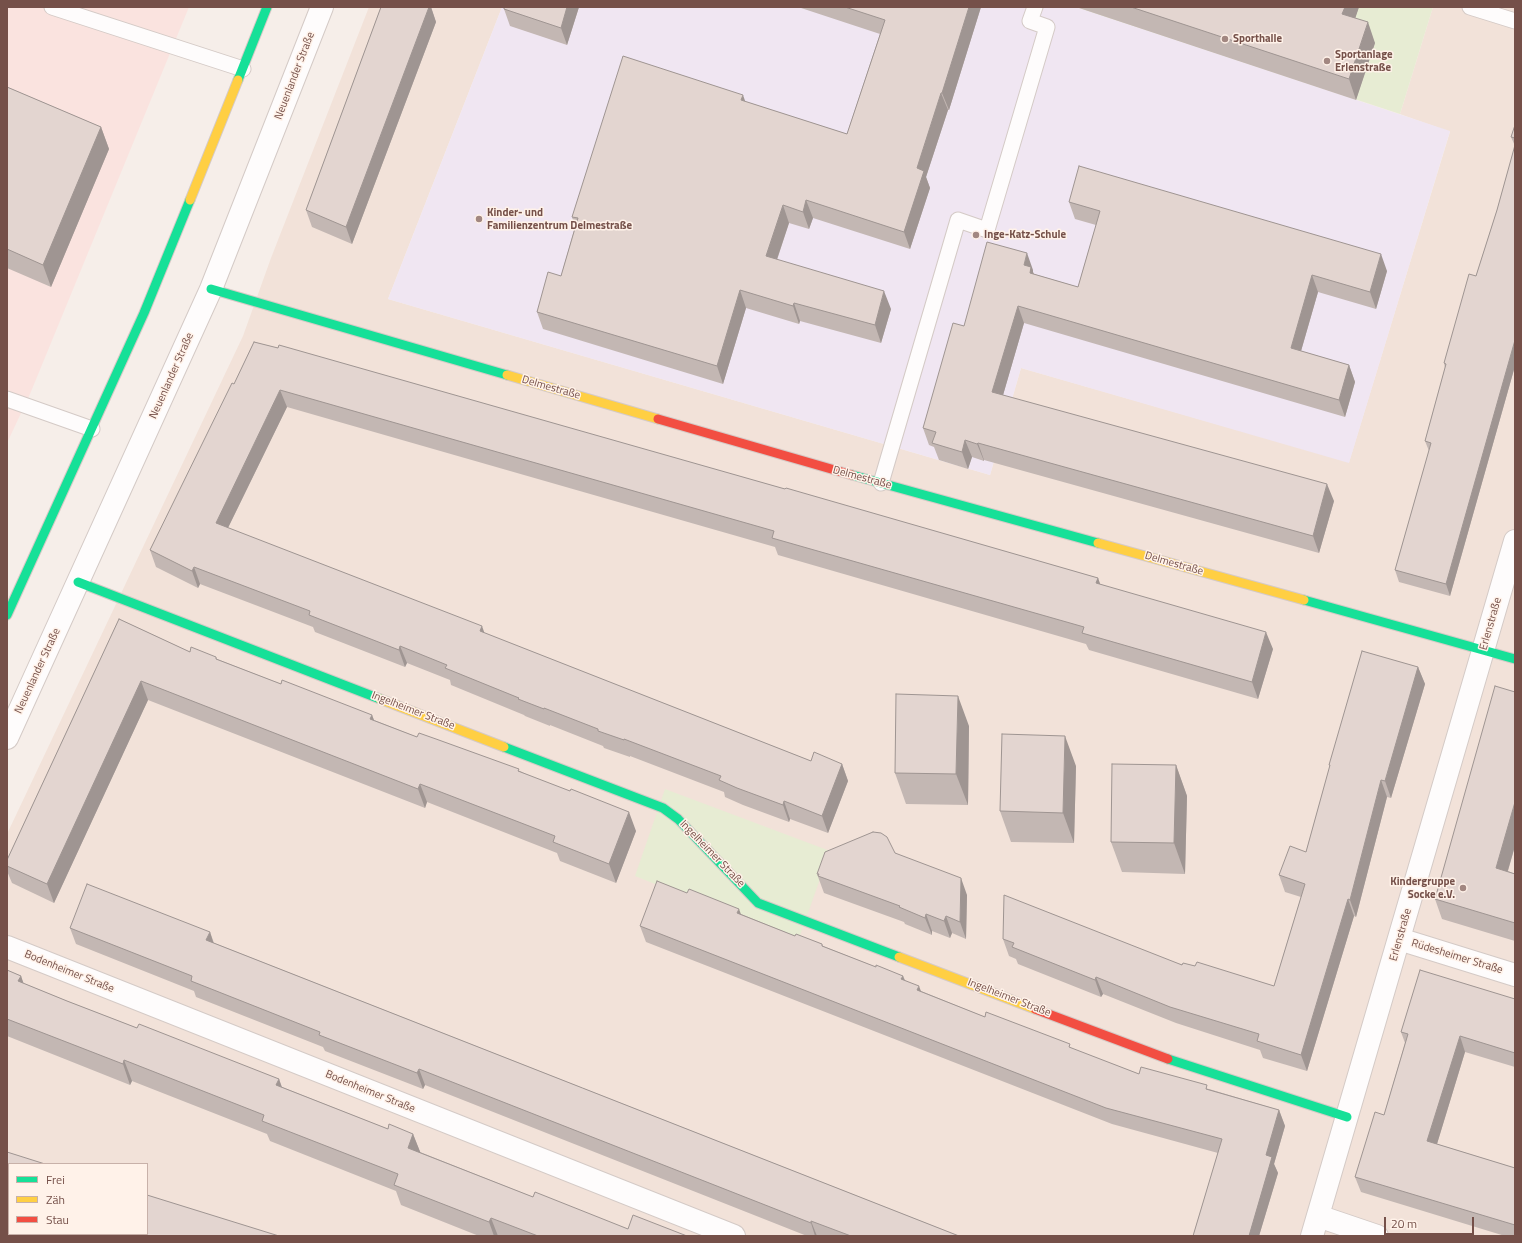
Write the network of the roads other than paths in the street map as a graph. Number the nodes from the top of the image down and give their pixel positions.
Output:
1 (52, 7) edge
2 (267, 7) edge
3 (322, 7) edge
4 (1035, 7) edge
5 (1470, 7) edge
6 (1515, 21) edge
7 (244, 69) junction
8 (211, 289) junction
9 (7, 399) edge
10 (92, 429) junction
11 (881, 483) junction
12 (1515, 541) edge
13 (78, 582) junction
14 (7, 615) edge
15 (1483, 650) junction
16 (1515, 660) edge
17 (7, 738) edge
18 (1399, 939) junction
19 (7, 947) edge
20 (1515, 975) edge
21 (1347, 1117) junction
22 (1315, 1226) edge
23 (734, 1236) edge
24 (1377, 1236) edge

1 - 7 lane
2 - 7 street
3 - 8 street, Neuenlander Straße
4 - 11 lane
5 - 6 lane
7 - 10 street
8 - 11 street, Delmestraße
8 - 13 street, Neuenlander Straße
9 - 10 lane
10 - 14 street
11 - 15 street, Delmestraße
12 - 15 street, Erlenstraße
13 - 17 street, Neuenlander Straße
13 - 21 street, Ingelheimer Straße
15 - 16 street, Delmestraße
15 - 18 street, Erlenstraße
18 - 20 street, Rüdesheimer Straße
18 - 21 street, Erlenstraße
19 - 23 street, Bodenheimer Straße
21 - 22 street, Erlenstraße
22 - 24 street

